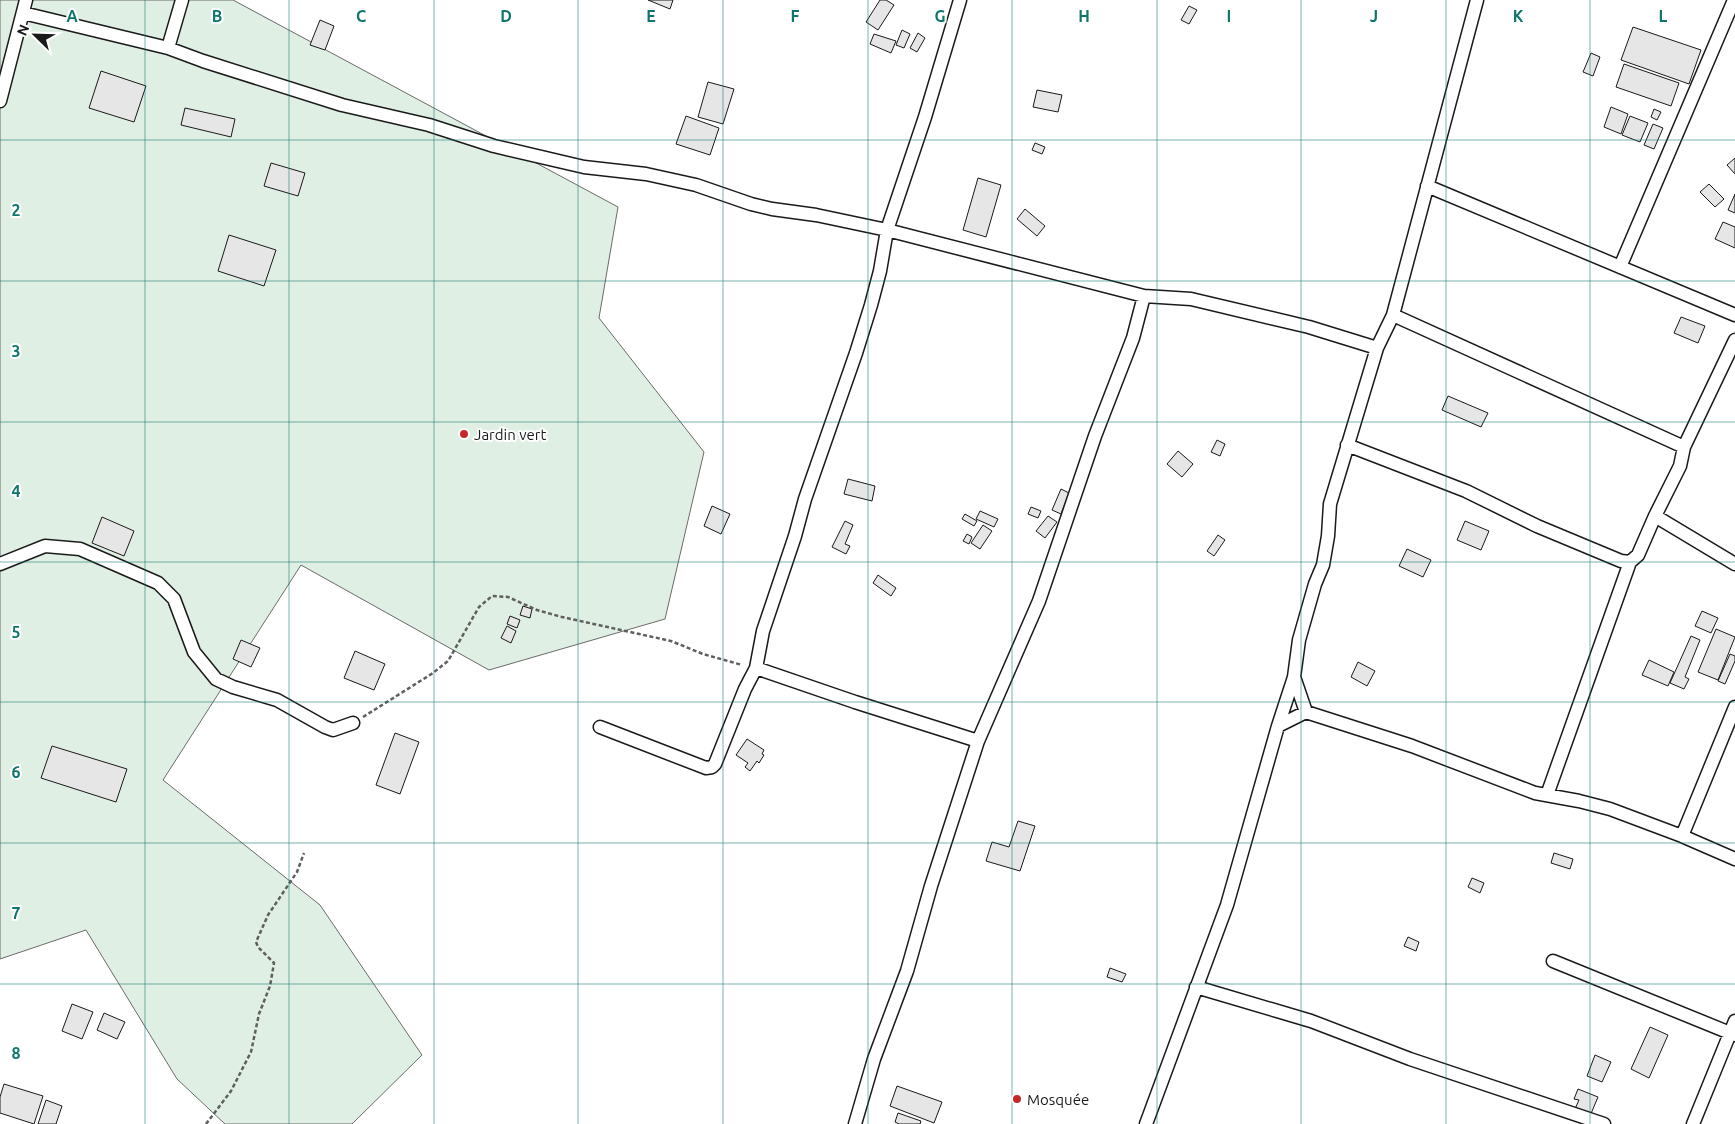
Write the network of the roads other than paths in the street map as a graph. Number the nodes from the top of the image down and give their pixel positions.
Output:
1 (26, 0) edge
2 (182, 0) edge
3 (960, 0) edge
4 (1477, 0) edge
5 (1734, 0) edge
6 (23, 13) junction
7 (168, 48) junction
8 (0, 101) edge
9 (1427, 186) junction
10 (887, 230) junction
11 (1620, 267) junction
12 (1144, 296) junction
13 (1393, 315) junction
14 (1735, 315) edge
15 (1735, 340) edge
16 (1377, 348) junction
17 (1347, 445) junction
18 (1684, 447) junction
19 (1655, 516) junction
20 (1630, 562) junction
21 (0, 564) edge
22 (1735, 564) edge
23 (756, 668) junction
24 (1294, 677) junction
25 (1735, 707) edge
26 (1306, 712) junction
27 (353, 723) road end
28 (1278, 726) junction
29 (600, 727) dead end
30 (978, 741) junction
31 (1547, 796) junction
32 (1682, 836) junction
33 (1735, 859) edge
34 (1553, 960) dead end
35 (1196, 987) junction
36 (1733, 1030) edge
37 (1601, 1123) edge
38 (855, 1124) edge
39 (1146, 1124) edge
40 (1693, 1124) edge

1 - 6 street
2 - 7 street
3 - 10 street
4 - 9 street
5 - 11 street
6 - 7 street
6 - 8 street
7 - 10 street
9 - 11 street
9 - 13 street
10 - 12 street
10 - 23 street
11 - 14 street
12 - 16 street
12 - 30 street
13 - 16 street
13 - 18 street
15 - 18 street
16 - 17 street
17 - 20 street
17 - 24 street
18 - 19 street
19 - 20 street
19 - 22 street
20 - 31 street
21 - 27 street
23 - 29 street
23 - 30 street
24 - 26 street
24 - 28 street
25 - 32 street
26 - 28 street
26 - 31 street
28 - 35 street
30 - 38 street
31 - 32 street
32 - 33 street
34 - 36 street
35 - 37 street
35 - 39 street
36 - 40 street

